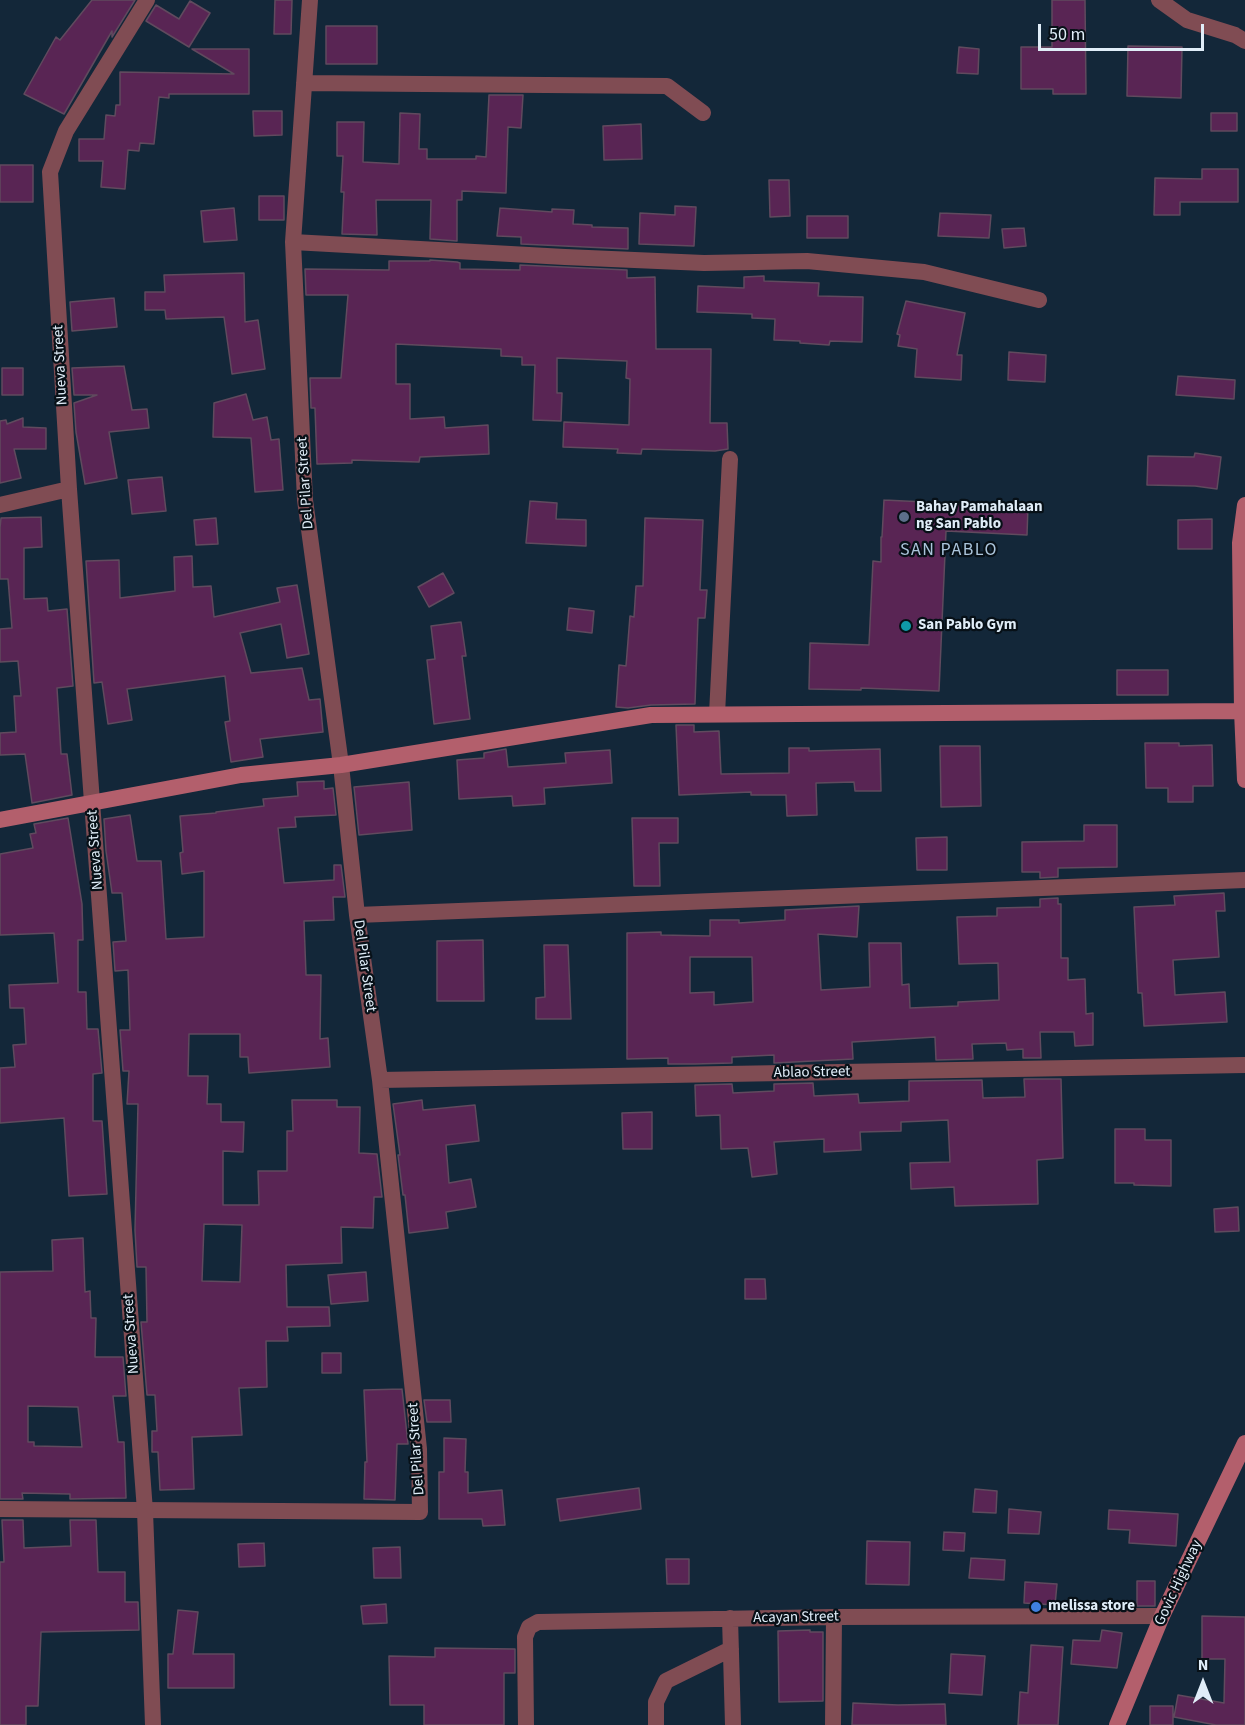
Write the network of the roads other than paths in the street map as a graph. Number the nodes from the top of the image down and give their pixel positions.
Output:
1 (147, 0) edge
2 (310, 0) edge
3 (1159, 0) edge
4 (1245, 41) edge
5 (304, 83) junction
6 (703, 113) dead end
7 (293, 242) junction
8 (1039, 300) dead end
9 (730, 459) dead end
10 (69, 489) junction
11 (0, 505) edge
12 (1245, 505) edge
13 (1242, 711) junction
14 (717, 714) junction
15 (341, 765) junction
16 (1245, 774) edge
17 (1245, 780) edge
18 (92, 802) junction
19 (0, 820) edge
20 (1245, 880) edge
21 (357, 915) junction
22 (1245, 1065) edge
23 (380, 1080) junction
24 (1245, 1443) edge
25 (0, 1509) edge
26 (145, 1510) junction
27 (1162, 1616) junction
28 (834, 1617) junction
29 (730, 1618) junction
30 (731, 1649) junction
31 (153, 1725) edge
32 (526, 1725) edge
33 (656, 1725) edge
34 (733, 1725) edge
35 (833, 1725) edge
36 (1117, 1725) edge

1 - 10 street, Nueva Street
2 - 5 street, Del Pilar Street
3 - 4 street
5 - 6 street
5 - 7 street, Del Pilar Street
7 - 8 street
7 - 15 street, Del Pilar Street
9 - 14 street
10 - 11 street
10 - 18 street, Nueva Street
12 - 13 main road
13 - 14 main road
13 - 16 main road
14 - 15 main road
15 - 18 main road
15 - 21 street, Del Pilar Street
16 - 17 main road
18 - 19 main road
18 - 26 street, Nueva Street
20 - 21 street
21 - 23 street, Del Pilar Street
22 - 23 street, Ablao Street
23 - 26 street, Del Pilar Street
24 - 27 main road, Govic Highway
25 - 26 street, Del Pilar Street
26 - 31 street, Nueva Street
27 - 28 street, Acayan Street
27 - 36 main road, Govic Highway
28 - 29 street, Acayan Street
28 - 35 street
29 - 30 street
29 - 32 street, Acayan Street
30 - 33 street
30 - 34 street

